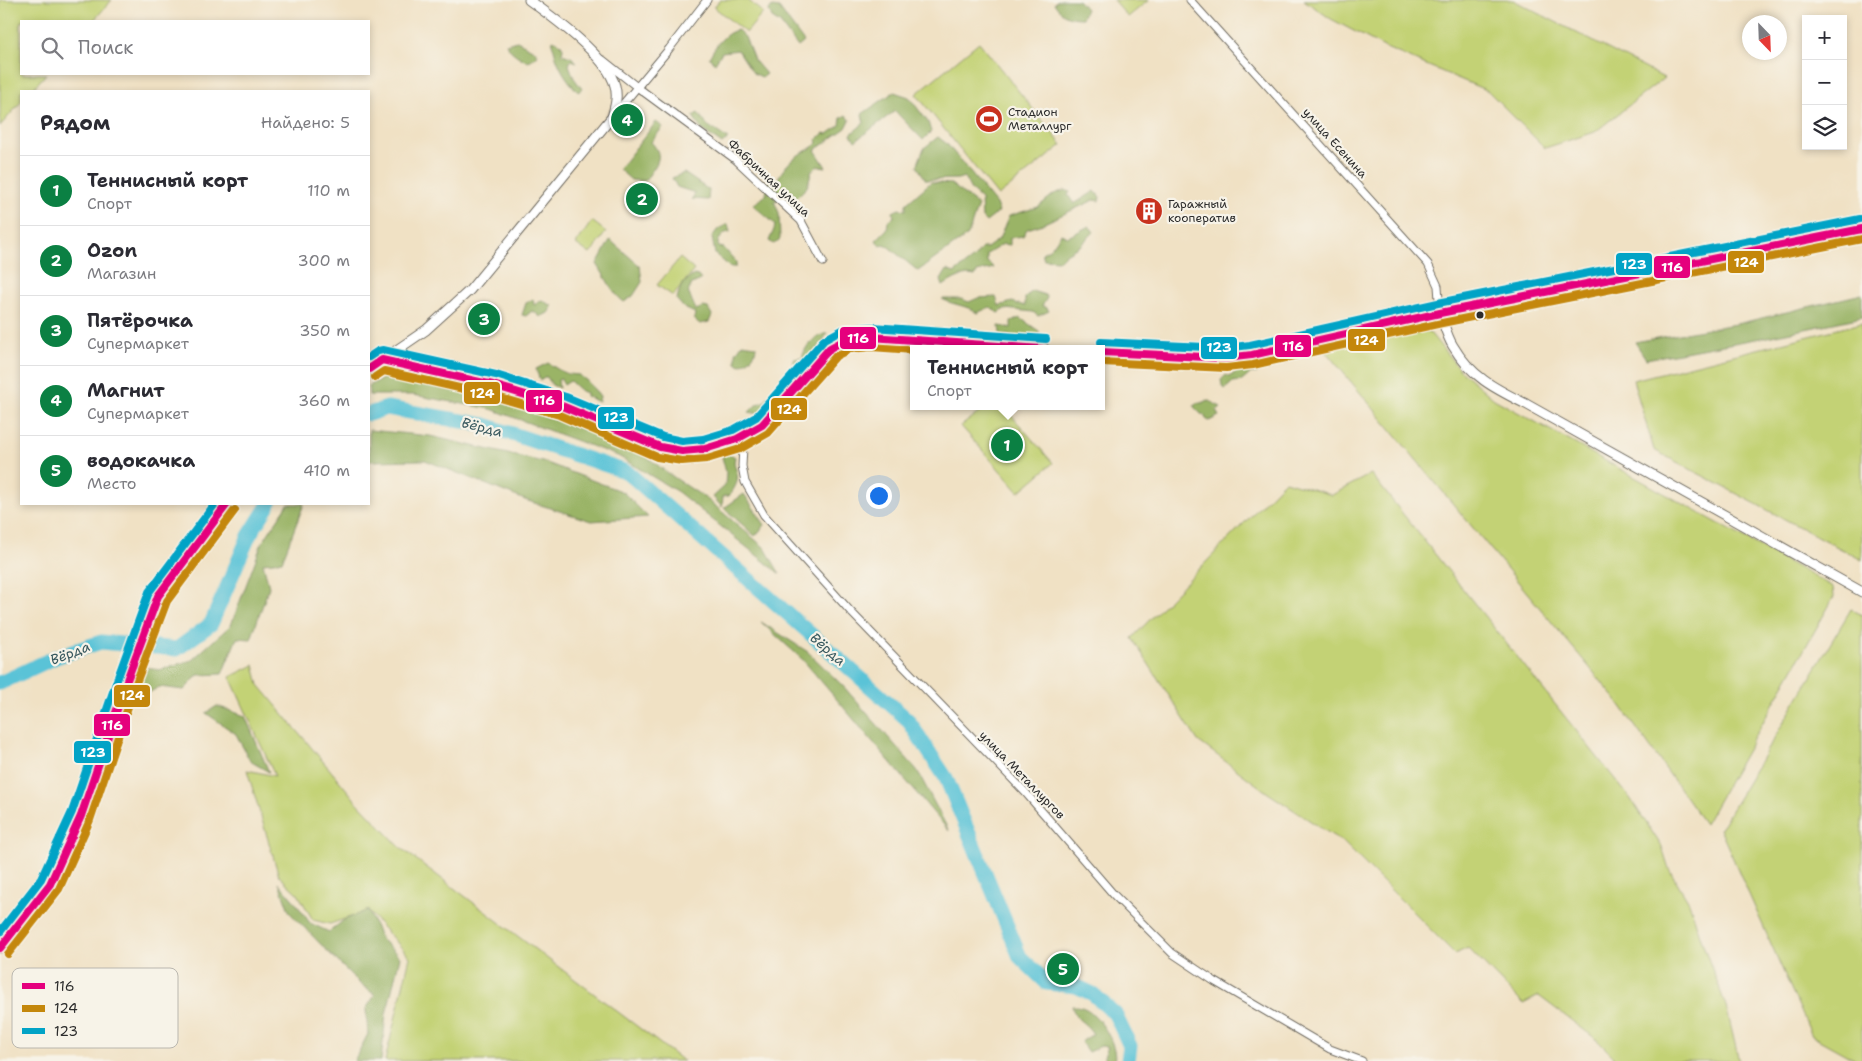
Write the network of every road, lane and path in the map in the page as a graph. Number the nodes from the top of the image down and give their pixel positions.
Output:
1 (529, 0) edge
2 (707, 0) edge
3 (1190, 0) edge
4 (595, 54) junction
5 (637, 87) junction
6 (612, 117) junction
7 (1862, 229) edge
8 (823, 262) dead end
9 (1440, 313) junction
10 (987, 345) edge
11 (1105, 352) edge
12 (382, 360) junction
13 (370, 368) edge
14 (732, 441) junction
15 (225, 505) edge
16 (1862, 592) edge
17 (0, 948) edge
18 (1362, 1061) edge

1 - 4 street
2 - 5 street
3 - 9 street, улица Есенина
4 - 5 street, Фабричная улица
4 - 6 street
5 - 6 street
5 - 8 street, Фабричная улица
6 - 12 street
7 - 9 street
9 - 11 street
9 - 16 street
10 - 14 street
12 - 13 street
12 - 14 street
14 - 18 street, улица Металлургов
15 - 17 street

